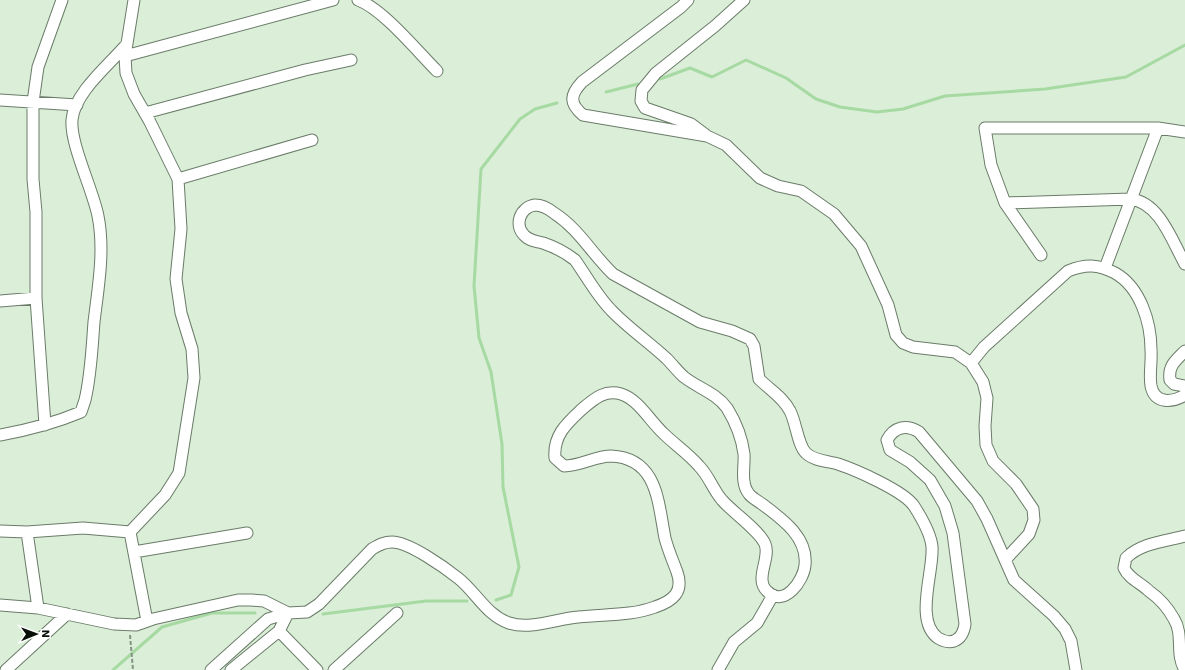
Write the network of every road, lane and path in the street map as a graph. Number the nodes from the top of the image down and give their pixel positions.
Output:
1 (62, 0) edge
2 (134, 0) edge
3 (334, 0) edge
4 (358, 0) edge
5 (688, 0) edge
6 (744, 0) edge
7 (126, 45) junction
8 (125, 56) junction
9 (351, 60) dead end
10 (437, 71) dead end
11 (0, 100) edge
12 (33, 102) junction
13 (76, 105) junction
14 (145, 113) junction
15 (1158, 128) junction
16 (1185, 132) edge
17 (707, 136) junction
18 (312, 140) dead end
19 (178, 179) junction
20 (1131, 199) junction
21 (1005, 203) junction
22 (1041, 255) dead end
23 (1185, 264) edge
24 (1105, 268) junction
25 (36, 298) junction
26 (0, 301) edge
27 (1185, 351) edge
28 (971, 363) junction
29 (1185, 386) edge
30 (1185, 395) edge
31 (45, 425) junction
32 (0, 435) edge
33 (0, 531) edge
34 (27, 532) junction
35 (130, 532) junction
36 (247, 533) dead end
37 (1185, 536) edge
38 (134, 552) junction
39 (1005, 560) junction
40 (773, 595) junction
41 (0, 605) edge
42 (38, 608) junction
43 (288, 612) junction
44 (397, 613) dead end
45 (67, 614) junction
46 (147, 621) junction
47 (127, 624) junction
48 (279, 631) junction
49 (6, 670) edge
50 (133, 670) edge
51 (211, 670) edge
52 (231, 670) edge
53 (317, 670) edge
54 (334, 670) edge
55 (718, 670) edge
56 (1076, 670) edge
57 (1185, 670) edge

1 - 12 street
2 - 7 street
3 - 8 street
4 - 10 street
5 - 17 street
6 - 17 street
7 - 8 street
7 - 13 street
8 - 14 street
9 - 14 street
11 - 12 street
12 - 13 street
12 - 25 street
13 - 31 street
14 - 19 street
15 - 16 street
15 - 20 street
15 - 21 street
17 - 28 street
18 - 19 street
19 - 35 street
20 - 21 street
20 - 23 street
20 - 24 street
21 - 22 street
24 - 28 street
24 - 30 street
25 - 26 street
25 - 31 street
27 - 29 street
28 - 39 street
31 - 32 street
33 - 34 street
34 - 35 street
34 - 42 street
35 - 38 street
36 - 38 street
37 - 57 street
38 - 46 street
39 - 40 street
39 - 56 street
40 - 43 street
40 - 55 street
41 - 42 street
42 - 45 street
43 - 46 street
43 - 48 street
43 - 51 street
44 - 54 street
45 - 47 street
45 - 49 street
46 - 47 street
47 - 50 path
48 - 52 street
48 - 53 street

